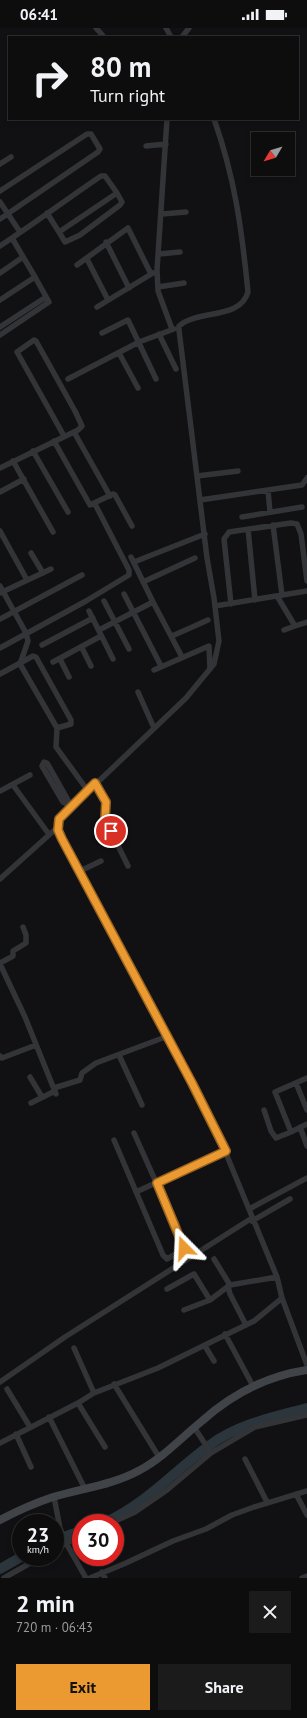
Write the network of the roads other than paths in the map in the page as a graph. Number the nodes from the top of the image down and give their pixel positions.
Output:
1 (96, 28) edge
2 (189, 28) edge
3 (103, 36) edge
4 (183, 36) edge
5 (167, 120) edge
6 (214, 120) edge
7 (166, 144) junction
8 (146, 146) dead end
9 (11, 157) dead end
10 (0, 164) edge
11 (0, 191) edge
12 (117, 193) junction
13 (0, 202) edge
14 (186, 212) dead end
15 (47, 213) junction
16 (8, 214) junction
17 (162, 214) junction
18 (0, 219) edge
19 (20, 232) junction
20 (59, 232) junction
21 (12, 238) junction
22 (106, 242) junction
23 (0, 246) edge
24 (180, 252) dead end
25 (159, 254) junction
26 (23, 258) junction
27 (87, 259) junction
28 (76, 265) dead end
29 (157, 270) junction
30 (0, 273) edge
31 (151, 274) junction
32 (35, 276) junction
33 (184, 282) dead end
34 (158, 287) junction
35 (129, 288) junction
36 (46, 296) junction
37 (0, 300) edge
38 (108, 300) junction
39 (97, 307) dead end
40 (0, 327) edge
41 (172, 329) junction
42 (178, 330) junction
43 (102, 333) dead end
44 (159, 334) junction
45 (0, 335) edge
46 (139, 342) junction
47 (119, 353) junction
48 (176, 370) dead end
49 (68, 379) dead end
50 (156, 379) dead end
51 (138, 388) dead end
52 (74, 432) junction
53 (64, 436) junction
54 (54, 441) junction
55 (33, 451) junction
56 (14, 461) junction
57 (0, 468) edge
58 (238, 471) dead end
59 (197, 476) junction
60 (307, 478) edge
61 (24, 479) junction
62 (268, 490) junction
63 (0, 492) edge
64 (110, 496) junction
65 (200, 500) junction
66 (95, 504) junction
67 (302, 507) dead end
68 (68, 512) dead end
69 (270, 512) junction
70 (242, 517) dead end
71 (273, 525) junction
72 (132, 526) dead end
73 (248, 529) junction
74 (0, 531) edge
75 (53, 532) dead end
76 (205, 534) junction
77 (31, 553) dead end
78 (195, 558) dead end
79 (51, 569) dead end
80 (43, 573) junction
81 (82, 575) dead end
82 (27, 580) junction
83 (307, 581) edge
84 (142, 582) junction
85 (0, 586) edge
86 (307, 591) edge
87 (2, 592) edge
88 (124, 594) dead end
89 (280, 596) junction
90 (255, 600) junction
91 (104, 601) dead end
92 (153, 602) junction
93 (231, 604) junction
94 (215, 606) junction
95 (14, 611) junction
96 (89, 611) dead end
97 (133, 612) junction
98 (0, 618) edge
99 (93, 618) junction
100 (208, 620) dead end
101 (114, 622) junction
102 (307, 622) edge
103 (295, 626) junction
104 (284, 630) dead end
105 (26, 633) junction
106 (100, 633) junction
107 (172, 636) junction
108 (42, 645) dead end
109 (0, 648) edge
110 (82, 648) junction
111 (130, 649) dead end
112 (182, 657) junction
113 (60, 659) junction
114 (113, 659) dead end
115 (53, 662) dead end
116 (20, 664) junction
117 (91, 666) dead end
118 (162, 666) junction
119 (210, 669) junction
120 (154, 670) dead end
121 (0, 674) edge
122 (69, 678) dead end
123 (138, 692) dead end
124 (56, 728) junction
125 (154, 728) junction
126 (30, 775) dead end
127 (95, 783) junction
128 (13, 785) junction
129 (0, 791) edge
130 (88, 791) junction
131 (69, 806) junction
132 (58, 826) junction
133 (48, 833) junction
134 (101, 861) dead end
135 (128, 866) dead end
136 (80, 871) junction
137 (0, 879) edge
138 (23, 927) dead end
139 (0, 964) edge
140 (168, 1036) junction
141 (36, 1045) junction
142 (119, 1055) junction
143 (0, 1056) edge
144 (30, 1077) dead end
145 (307, 1078) edge
146 (296, 1083) junction
147 (55, 1091) junction
148 (42, 1097) junction
149 (31, 1103) dead end
150 (142, 1105) dead end
151 (264, 1110) dead end
152 (307, 1110) edge
153 (307, 1124) edge
154 (300, 1127) junction
155 (291, 1132) junction
156 (134, 1133) dead end
157 (114, 1140) dead end
158 (307, 1146) edge
159 (226, 1151) junction
160 (307, 1178) edge
161 (157, 1183) junction
162 (136, 1192) junction
163 (290, 1199) dead end
164 (249, 1209) junction
165 (252, 1220) junction
166 (214, 1259) dead end
167 (276, 1277) junction
168 (229, 1286) junction
169 (167, 1289) dead end
170 (282, 1298) junction
171 (210, 1300) junction
172 (184, 1310) dead end
173 (246, 1325) junction
174 (225, 1334) junction
175 (205, 1346) junction
176 (74, 1348) dead end
177 (214, 1361) dead end
178 (307, 1365) edge
179 (307, 1370) edge
180 (0, 1382) edge
181 (114, 1384) junction
182 (253, 1386) junction
183 (7, 1389) dead end
184 (94, 1393) junction
185 (78, 1403) junction
186 (307, 1415) edge
187 (49, 1417) junction
188 (30, 1427) junction
189 (194, 1427) junction
190 (16, 1434) junction
191 (0, 1443) edge
192 (105, 1447) dead end
193 (210, 1452) junction
194 (159, 1457) junction
195 (245, 1459) dead end
196 (31, 1467) dead end
197 (85, 1489) junction
198 (307, 1491) edge
199 (296, 1494) junction
200 (54, 1497) junction
201 (267, 1502) junction
202 (307, 1515) edge
203 (124, 1517) edge
204 (0, 1520) edge
205 (72, 1539) edge
206 (65, 1542) junction
207 (72, 1554) edge
208 (25, 1566) edge
209 (79, 1566) edge
210 (103, 1575) edge
211 (307, 1576) edge
212 (4, 1578) edge
213 (86, 1578) edge
214 (90, 1578) edge
215 (302, 1578) edge

1 - 3 street
2 - 4 street
5 - 7 street
6 - 42 street
7 - 8 street
7 - 17 street
9 - 10 street
11 - 16 street
12 - 15 street
12 - 20 street
12 - 20 street
13 - 16 street
14 - 17 street
15 - 19 street
15 - 20 street
16 - 18 street
16 - 19 street
17 - 25 street
19 - 21 street
21 - 23 street
21 - 26 street
22 - 27 street
22 - 31 street
22 - 35 street
24 - 25 street
25 - 29 street
26 - 30 street
26 - 32 street
27 - 28 street
27 - 38 street
29 - 31 street
29 - 34 street
31 - 35 street
32 - 36 street
32 - 37 street
33 - 34 street
34 - 41 street
35 - 38 street
36 - 40 street
36 - 45 street
38 - 39 street
41 - 42 street
41 - 44 street
42 - 59 street
43 - 46 street
44 - 46 street
44 - 48 street
46 - 47 street
46 - 50 street
47 - 49 street
47 - 51 street
52 - 53 street
52 - 53 street
52 - 64 street
53 - 54 street
54 - 55 street
54 - 66 street
55 - 56 street
55 - 68 street
56 - 57 street
56 - 61 street
58 - 59 street
59 - 65 street
60 - 62 street
61 - 63 street
61 - 75 street
62 - 65 street
62 - 69 street
64 - 66 street
64 - 72 street
65 - 76 street
66 - 105 street
67 - 69 street
69 - 70 street
71 - 73 street
71 - 83 street
71 - 89 street
73 - 90 street
73 - 93 street
74 - 82 street
76 - 84 street
76 - 94 street
77 - 80 street
78 - 84 street
79 - 80 street
80 - 82 street
81 - 95 street
82 - 87 street
84 - 92 street
85 - 87 street
86 - 89 street
87 - 95 street
88 - 97 street
89 - 90 street
89 - 103 street
90 - 93 street
91 - 101 street
92 - 97 street
92 - 107 street
93 - 94 street
94 - 119 street
95 - 98 street
95 - 105 street
96 - 99 street
97 - 101 street
97 - 118 street
99 - 106 street
99 - 108 street
100 - 107 street
101 - 106 street
101 - 111 street
102 - 103 street
103 - 104 street
105 - 109 street
105 - 116 street
106 - 110 street
106 - 114 street
107 - 112 street
110 - 113 street
110 - 117 street
112 - 118 street
112 - 119 street
113 - 115 street
113 - 122 street
116 - 121 street
116 - 124 street
116 - 124 street
118 - 120 street
119 - 125 street
123 - 125 street
124 - 130 street
125 - 127 street
126 - 128 street
127 - 130 street
127 - 135 street
128 - 129 street
128 - 133 street
130 - 131 street
131 - 131 street
131 - 132 street
132 - 133 street
132 - 136 street
133 - 137 street
134 - 136 street
136 - 140 street
138 - 139 street
139 - 141 street
140 - 142 street
140 - 159 street
141 - 143 street
141 - 147 street
142 - 147 street
142 - 150 street
144 - 148 street
145 - 146 street
146 - 152 street
146 - 155 street
147 - 148 street
148 - 149 street
151 - 155 street
153 - 154 street
154 - 155 street
154 - 158 street
156 - 161 street
157 - 162 street
159 - 161 street
159 - 164 street
160 - 164 street
161 - 162 street
161 - 162 street
163 - 165 street
164 - 165 street
165 - 167 street
165 - 180 street
166 - 168 street
167 - 168 street
167 - 170 street
168 - 171 street
168 - 173 street
169 - 171 street
170 - 173 street
170 - 178 street
171 - 172 street
173 - 174 street
174 - 175 street
174 - 182 street
175 - 177 street
175 - 181 street
176 - 184 street
179 - 182 main road
181 - 184 street
181 - 194 street
182 - 189 main road
183 - 188 street
184 - 185 street
185 - 187 street
185 - 192 street
186 - 193 street
187 - 188 street
187 - 197 street
188 - 190 street
189 - 193 street
189 - 194 main road
190 - 191 street
190 - 196 street
193 - 203 street
194 - 197 main road
195 - 201 street
197 - 200 main road
198 - 199 street
199 - 201 street
199 - 202 street
200 - 204 main road
200 - 206 street
201 - 210 street
205 - 206 street
206 - 207 street
208 - 212 street
209 - 213 street
210 - 214 street
211 - 215 street

